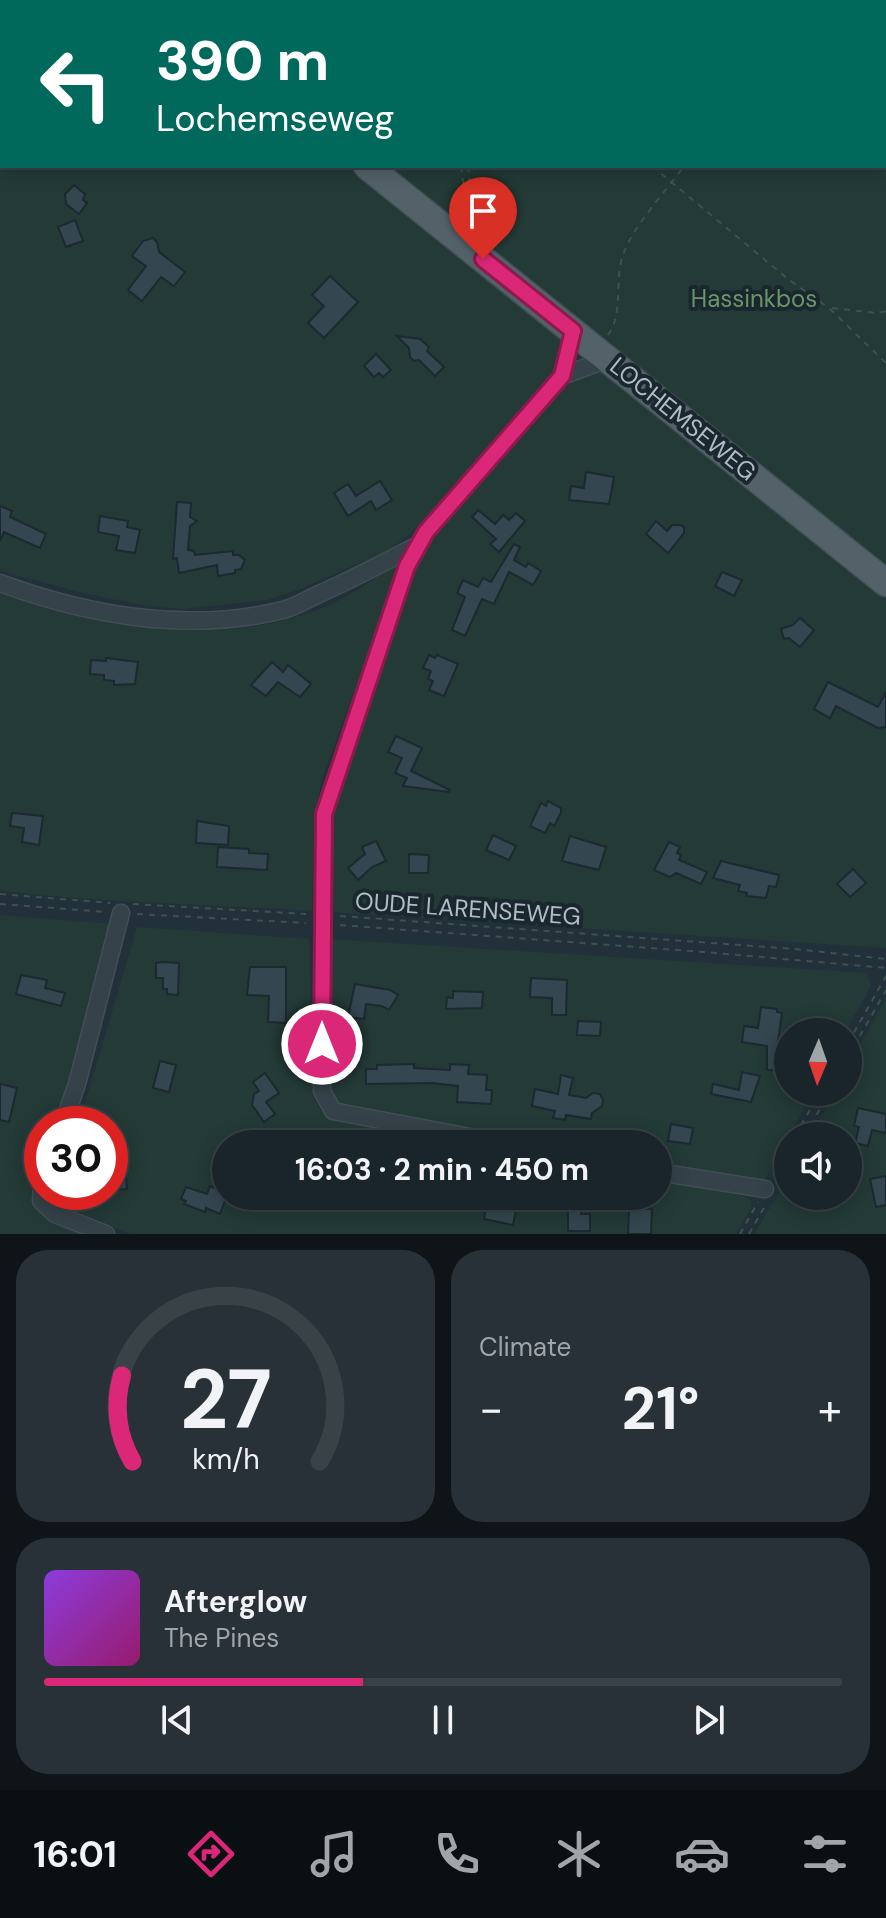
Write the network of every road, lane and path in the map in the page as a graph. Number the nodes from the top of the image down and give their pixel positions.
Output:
1 (369, 168) edge
2 (461, 168) edge
3 (468, 168) edge
4 (654, 168) edge
5 (683, 168) edge
6 (672, 184) junction
7 (829, 308) junction
8 (886, 311) edge
9 (591, 346) junction
10 (886, 363) edge
11 (562, 376) junction
12 (416, 546) junction
13 (0, 583) edge
14 (886, 583) edge
15 (0, 894) edge
16 (0, 904) edge
17 (121, 913) junction
18 (323, 920) junction
19 (886, 959) edge
20 (886, 968) edge
21 (886, 976) edge
22 (886, 990) edge
23 (862, 1018) edge
24 (862, 1032) edge
25 (69, 1106) edge
26 (433, 1130) edge
27 (672, 1174) edge
28 (765, 1189) dead end
29 (50, 1210) edge
30 (106, 1234) edge

1 - 9 main road, LOCHEMSEWEG
2 - 3 path
4 - 6 path
5 - 6 path
6 - 7 path
6 - 9 path
7 - 8 path
7 - 10 path
9 - 11 street
9 - 11 street
9 - 14 main road, LOCHEMSEWEG
11 - 12 street
12 - 13 street
12 - 18 street
15 - 18 path, OUDE LARENSEWEG
16 - 17 path, OUDE LARENSEWEG
17 - 18 path, OUDE LARENSEWEG
17 - 25 street
18 - 19 path, OUDE LARENSEWEG
18 - 20 path, OUDE LARENSEWEG
18 - 26 street
21 - 23 path
22 - 24 path
27 - 28 street
29 - 30 street

